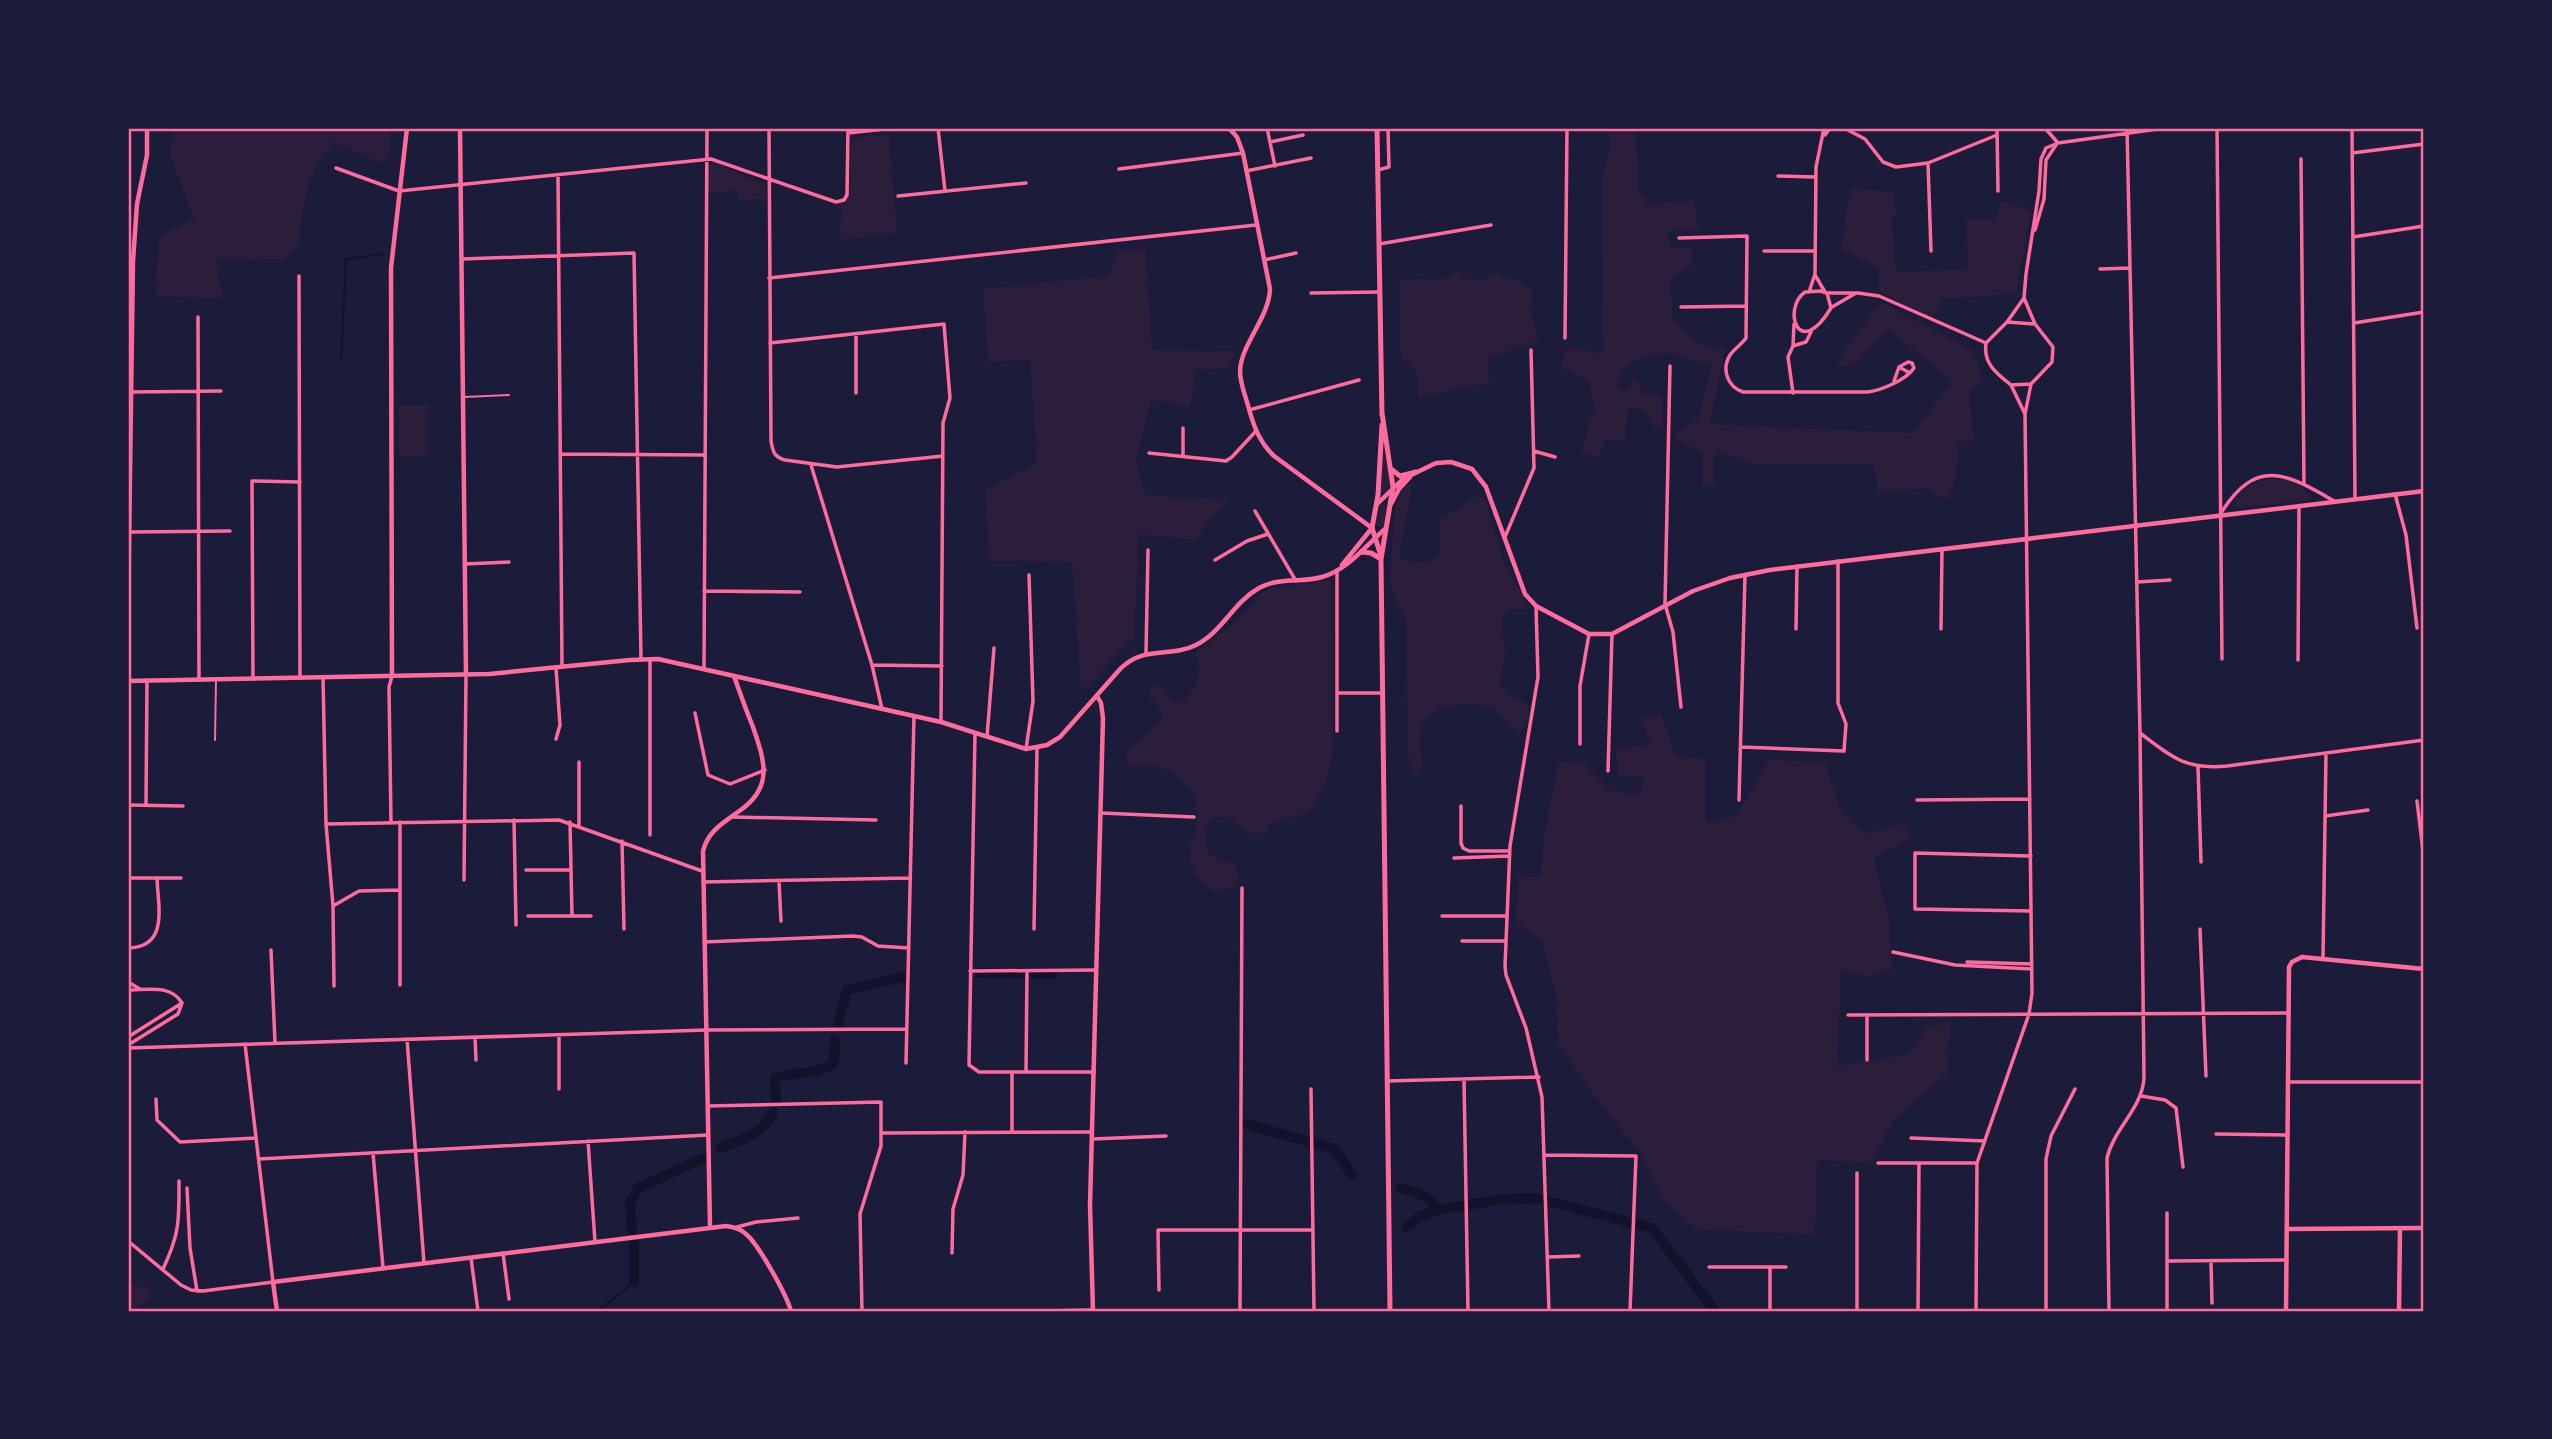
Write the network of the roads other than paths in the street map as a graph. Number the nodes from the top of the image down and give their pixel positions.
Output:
1 (146, 128) edge
2 (407, 128) edge
3 (460, 128) edge
4 (707, 128) edge
5 (769, 128) edge
6 (894, 128) edge
7 (938, 128) edge
8 (1229, 128) edge
9 (1267, 128) edge
10 (1377, 128) edge
11 (1388, 128) edge
12 (1567, 128) edge
13 (1827, 128) edge
14 (1997, 128) edge
15 (2045, 128) edge
16 (2165, 128) edge
17 (2217, 128) edge
18 (2352, 128) edge
19 (1848, 129) edge
20 (848, 130) edge
21 (2127, 130) edge
22 (1303, 135) dead end
23 (1997, 135) junction
24 (1270, 142) junction
25 (2058, 143) junction
26 (2424, 144) edge
27 (1243, 153) junction
28 (2352, 153) junction
29 (1311, 159) dead end
30 (2301, 159) dead end
31 (706, 161) junction
32 (1928, 163) junction
33 (1275, 166) junction
34 (336, 168) dead end
35 (1119, 169) dead end
36 (1378, 170) junction
37 (1246, 171) junction
38 (558, 175) junction
39 (1778, 176) dead end
40 (1815, 177) junction
41 (768, 179) junction
42 (1026, 183) dead end
43 (461, 185) junction
44 (399, 191) junction
45 (945, 191) junction
46 (1998, 191) dead end
47 (898, 196) dead end
48 (1256, 225) junction
49 (1491, 225) dead end
50 (2424, 226) edge
51 (131, 233) edge
52 (2353, 237) junction
53 (1679, 238) dead end
54 (1379, 244) junction
55 (1764, 251) dead end
56 (1815, 251) junction
57 (1931, 251) dead end
58 (1296, 253) dead end
59 (558, 255) junction
60 (462, 259) junction
61 (1264, 260) junction
62 (2130, 268) junction
63 (2100, 269) dead end
64 (1815, 274) junction
65 (299, 276) dead end
66 (769, 278) junction
67 (1380, 292) junction
68 (1809, 292) junction
69 (1826, 292) junction
70 (1311, 293) dead end
71 (1858, 293) junction
72 (2024, 298) junction
73 (1746, 306) junction
74 (1681, 307) dead end
75 (1831, 309) junction
76 (2424, 312) edge
77 (198, 317) dead end
78 (1794, 321) junction
79 (2007, 323) junction
80 (2354, 323) junction
81 (2035, 324) junction
82 (1811, 332) junction
83 (856, 334) junction
84 (1565, 338) dead end
85 (770, 343) junction
86 (1986, 343) junction
87 (1793, 346) junction
88 (1531, 349) dead end
89 (1670, 366) dead end
90 (1899, 367) junction
91 (1910, 373) junction
92 (1359, 380) dead end
93 (1894, 381) junction
94 (2011, 384) junction
95 (2031, 384) junction
96 (198, 391) junction
97 (221, 391) dead end
98 (131, 392) junction
99 (856, 393) dead end
100 (1793, 393) junction
101 (509, 396) dead end
102 (463, 397) junction
103 (1249, 410) junction
104 (1382, 413) junction
105 (2025, 414) junction
106 (1183, 428) dead end
107 (1256, 431) junction
108 (1534, 451) junction
109 (1149, 453) dead end
110 (560, 454) junction
111 (638, 454) junction
112 (705, 455) junction
113 (943, 456) junction
114 (1183, 456) junction
115 (1555, 457) dead end
116 (811, 465) junction
117 (1391, 469) junction
118 (1416, 472) junction
119 (300, 482) junction
120 (2304, 483) junction
121 (1393, 487) junction
122 (2424, 491) edge
123 (2395, 494) junction
124 (2355, 499) junction
125 (2334, 501) junction
126 (1377, 504) junction
127 (1391, 505) junction
128 (2298, 506) junction
129 (1255, 511) dead end
130 (1374, 515) junction
131 (2220, 515) junction
132 (1358, 517) junction
133 (2135, 525) junction
134 (1372, 528) junction
135 (1387, 528) junction
136 (199, 531) junction
137 (230, 531) dead end
138 (128, 532) edge
139 (1268, 534) junction
140 (1374, 538) junction
141 (2027, 539) junction
142 (1504, 540) junction
143 (1942, 549) junction
144 (1148, 550) dead end
145 (1361, 552) junction
146 (1381, 559) junction
147 (1215, 560) dead end
148 (1838, 561) junction
149 (509, 562) dead end
150 (465, 564) junction
151 (1797, 566) junction
152 (1337, 571) junction
153 (1030, 575) dead end
154 (1745, 575) junction
155 (2171, 580) dead end
156 (1296, 581) junction
157 (2137, 582) junction
158 (704, 591) junction
159 (800, 592) dead end
160 (1665, 604) junction
161 (1536, 606) junction
162 (128, 619) edge
163 (2417, 628) dead end
164 (1796, 629) dead end
165 (1941, 629) dead end
166 (1589, 634) junction
167 (1612, 634) junction
168 (994, 648) dead end
169 (1146, 653) junction
170 (641, 659) junction
171 (650, 659) junction
172 (2222, 659) dead end
173 (2298, 660) dead end
174 (872, 664) junction
175 (942, 666) junction
176 (559, 668) junction
177 (704, 668) junction
178 (466, 674) junction
179 (392, 676) junction
180 (734, 676) junction
181 (323, 677) junction
182 (253, 678) junction
183 (300, 678) junction
184 (216, 679) junction
185 (147, 680) junction
186 (199, 680) junction
187 (128, 681) edge
188 (1383, 692) junction
189 (1337, 693) junction
190 (1097, 696) junction
191 (1681, 707) dead end
192 (882, 709) junction
193 (695, 713) dead end
194 (914, 716) junction
195 (941, 722) junction
196 (1337, 731) dead end
197 (975, 733) junction
198 (2140, 733) junction
199 (987, 737) junction
200 (556, 739) dead end
201 (215, 740) dead end
202 (2424, 740) edge
203 (1580, 744) dead end
204 (1741, 747) junction
205 (1037, 748) junction
206 (1026, 749) junction
207 (2326, 753) junction
208 (579, 762) dead end
209 (2199, 767) junction
210 (765, 770) junction
211 (1608, 771) dead end
212 (2030, 799) junction
213 (1739, 800) dead end
214 (1917, 800) dead end
215 (2417, 801) dead end
216 (128, 805) edge
217 (146, 805) junction
218 (183, 806) dead end
219 (1461, 806) dead end
220 (2368, 810) dead end
221 (1101, 813) junction
222 (2325, 816) junction
223 (731, 817) junction
224 (1194, 817) dead end
225 (514, 820) junction
226 (876, 820) dead end
227 (465, 821) junction
228 (391, 822) junction
229 (400, 822) junction
230 (570, 822) junction
231 (326, 824) junction
232 (579, 825) junction
233 (2422, 830) edge
234 (650, 835) dead end
235 (622, 841) junction
236 (1509, 854) junction
237 (2031, 856) junction
238 (1454, 858) dead end
239 (2424, 859) edge
240 (2201, 862) dead end
241 (526, 870) dead end
242 (571, 870) junction
243 (702, 871) junction
244 (128, 878) edge
245 (157, 878) junction
246 (181, 878) dead end
247 (910, 878) junction
248 (464, 880) dead end
249 (779, 881) junction
250 (703, 883) junction
251 (1242, 888) dead end
252 (400, 890) junction
253 (333, 905) junction
254 (2031, 911) junction
255 (528, 916) dead end
256 (572, 916) junction
257 (590, 916) dead end
258 (1442, 916) dead end
259 (1506, 916) junction
260 (781, 921) dead end
261 (516, 925) dead end
262 (624, 929) dead end
263 (1034, 929) dead end
264 (2200, 929) dead end
265 (1462, 941) dead end
266 (704, 942) junction
267 (1505, 942) junction
268 (128, 948) edge
269 (909, 948) junction
270 (271, 950) dead end
271 (1894, 951) dead end
272 (2323, 959) junction
273 (1967, 961) dead end
274 (2032, 966) junction
275 (2424, 969) edge
276 (1096, 970) junction
277 (970, 971) junction
278 (1027, 971) junction
279 (128, 982) edge
280 (400, 985) dead end
281 (334, 986) dead end
282 (128, 990) edge
283 (142, 990) junction
284 (182, 1003) junction
285 (2143, 1013) junction
286 (2203, 1013) junction
287 (2288, 1013) junction
288 (2029, 1014) junction
289 (1848, 1015) dead end
290 (1867, 1015) junction
291 (907, 1029) junction
292 (707, 1030) junction
293 (559, 1035) junction
294 (128, 1037) edge
295 (475, 1037) junction
296 (407, 1039) junction
297 (275, 1043) junction
298 (245, 1044) junction
299 (128, 1046) edge
300 (477, 1060) dead end
301 (1867, 1060) dead end
302 (906, 1063) dead end
303 (1012, 1072) junction
304 (1026, 1072) junction
305 (1094, 1072) junction
306 (2206, 1076) dead end
307 (1539, 1077) junction
308 (1464, 1079) junction
309 (1387, 1081) junction
310 (2288, 1082) junction
311 (2424, 1082) edge
312 (559, 1089) dead end
313 (1311, 1089) dead end
314 (2075, 1089) dead end
315 (2141, 1096) junction
316 (156, 1099) dead end
317 (708, 1106) junction
318 (965, 1132) junction
319 (1012, 1132) junction
320 (1092, 1132) junction
321 (883, 1133) junction
322 (2216, 1134) dead end
323 (708, 1135) junction
324 (2287, 1135) junction
325 (1166, 1136) dead end
326 (256, 1138) junction
327 (1911, 1138) dead end
328 (1092, 1139) junction
329 (589, 1141) junction
330 (1985, 1141) junction
331 (417, 1151) junction
332 (373, 1153) junction
333 (1545, 1155) junction
334 (259, 1159) junction
335 (1878, 1163) dead end
336 (1919, 1163) junction
337 (1977, 1163) junction
338 (2183, 1167) dead end
339 (1857, 1173) dead end
340 (179, 1181) dead end
341 (187, 1188) dead end
342 (2167, 1213) dead end
343 (798, 1218) dead end
344 (710, 1227) junction
345 (734, 1227) junction
346 (2287, 1228) junction
347 (2400, 1228) junction
348 (2424, 1228) edge
349 (1241, 1230) junction
350 (1312, 1230) junction
351 (128, 1241) edge
352 (596, 1242) junction
353 (952, 1252) dead end
354 (503, 1253) junction
355 (1578, 1256) dead end
356 (471, 1257) junction
357 (1548, 1257) junction
358 (2287, 1260) junction
359 (2167, 1261) junction
360 (2211, 1261) junction
361 (424, 1263) junction
362 (1786, 1266) dead end
363 (1709, 1267) dead end
364 (1770, 1267) junction
365 (383, 1268) junction
366 (163, 1269) junction
367 (273, 1282) junction
368 (1159, 1290) dead end
369 (197, 1291) junction
370 (509, 1299) dead end
371 (2212, 1303) dead end
372 (277, 1311) edge
373 (478, 1311) edge
374 (791, 1311) edge
375 (862, 1311) edge
376 (1042, 1311) edge
377 (1093, 1311) edge
378 (1240, 1311) edge
379 (1314, 1311) edge
380 (1390, 1311) edge
381 (1468, 1311) edge
382 (1549, 1311) edge
383 (1630, 1311) edge
384 (1770, 1311) edge
385 (1857, 1311) edge
386 (1919, 1311) edge
387 (1976, 1311) edge
388 (2046, 1311) edge
389 (2109, 1311) edge
390 (2167, 1311) edge
391 (2286, 1311) edge
392 (2399, 1311) edge

1 - 51 street
2 - 44 street
3 - 43 street
4 - 31 street
5 - 41 street
6 - 20 street
7 - 45 street
8 - 27 street
9 - 24 street
10 - 36 main road
11 - 36 street
12 - 84 street
13 - 40 street
14 - 23 street
15 - 25 street
16 - 21 street
17 - 131 street
18 - 28 street
19 - 32 street
20 - 41 street
21 - 25 street
21 - 62 street
22 - 24 street
23 - 32 street
23 - 46 street
24 - 33 street
25 - 72 street
26 - 28 street
27 - 35 street
27 - 37 street
28 - 52 street
29 - 33 street
30 - 120 street
31 - 38 street
31 - 41 street
31 - 112 street
32 - 57 street
33 - 37 street
34 - 44 street
36 - 54 main road
37 - 48 street
38 - 43 street
38 - 59 street
39 - 40 street
40 - 56 street
41 - 66 street
42 - 45 street
43 - 44 street
43 - 60 street
44 - 179 street
45 - 47 street
48 - 61 street
48 - 66 street
49 - 54 street
50 - 52 street
51 - 98 street
52 - 80 street
53 - 73 street
54 - 67 main road
55 - 56 street
56 - 64 street
58 - 61 street
59 - 60 street
59 - 110 street
59 - 111 street
60 - 102 street
61 - 103 street
62 - 63 street
62 - 133 street
64 - 68 street
64 - 69 street
65 - 119 street
66 - 85 street
67 - 70 street
67 - 104 main road
68 - 69 street
68 - 78 street
69 - 71 street
69 - 75 street
71 - 75 street
71 - 86 street
72 - 79 street
72 - 81 street
73 - 74 street
73 - 100 street
75 - 82 street
76 - 80 street
77 - 96 street
78 - 82 street
78 - 87 street
79 - 81 street
79 - 86 street
80 - 124 street
81 - 95 street
82 - 87 street
83 - 85 street
83 - 99 street
83 - 113 street
85 - 116 street
86 - 94 street
87 - 100 street
88 - 108 street
89 - 160 street
90 - 91 street
90 - 91 street
90 - 93 street
91 - 93 street
92 - 103 street
93 - 100 street
94 - 95 street
94 - 105 street
95 - 105 street
96 - 97 street
96 - 98 street
96 - 136 street
98 - 138 street
101 - 102 lane
102 - 150 street
103 - 107 street
104 - 117 main road
104 - 126 main road
105 - 141 street
106 - 114 street
107 - 114 street
107 - 132 street
108 - 115 street
108 - 142 street
109 - 114 street
110 - 111 street
110 - 176 street
111 - 112 street
111 - 170 street
112 - 158 street
113 - 116 street
113 - 175 street
116 - 174 street
117 - 118 main road
117 - 121 main road
118 - 121 street
118 - 127 street
118 - 142 street
119 - 182 street
119 - 183 street
120 - 125 street
120 - 131 street
121 - 126 street
121 - 127 main road
122 - 123 street
123 - 124 street
123 - 163 street
124 - 125 street
125 - 128 street
126 - 127 main road
126 - 130 main road
127 - 135 main road
128 - 131 street
128 - 173 street
129 - 139 street
130 - 132 street
130 - 134 main road
131 - 133 street
131 - 172 street
132 - 134 street
133 - 141 street
133 - 157 street
134 - 135 main road
134 - 140 main road
134 - 152 street
135 - 140 street
135 - 146 main road
136 - 137 street
136 - 138 street
136 - 186 street
138 - 162 street
139 - 147 street
139 - 156 street
140 - 145 street
140 - 146 main road
141 - 143 street
141 - 212 street
142 - 161 street
143 - 148 street
143 - 165 street
144 - 169 street
145 - 146 main road
145 - 152 street
146 - 188 main road
148 - 151 street
148 - 204 street
149 - 150 street
150 - 178 street
151 - 154 street
151 - 164 street
152 - 156 street
152 - 189 street
153 - 206 street
154 - 160 street
154 - 204 street
155 - 157 street
156 - 169 street
157 - 198 street
158 - 159 street
158 - 177 street
160 - 167 street
160 - 191 street
161 - 166 street
161 - 236 street
166 - 167 street
166 - 203 street
167 - 211 street
168 - 199 street
169 - 190 street
170 - 171 street
170 - 176 street
171 - 177 street
171 - 234 street
174 - 175 street
174 - 192 street
175 - 195 street
176 - 178 street
176 - 200 street
177 - 180 street
178 - 179 street
178 - 227 street
179 - 181 street
179 - 228 street
180 - 192 street
180 - 210 street
181 - 183 street
181 - 231 street
182 - 183 street
182 - 184 street
184 - 186 street
184 - 201 lane
185 - 186 street
185 - 187 street
185 - 217 street
188 - 189 street
188 - 309 main road
189 - 196 street
190 - 205 street
190 - 221 street
192 - 194 street
193 - 210 street
194 - 195 street
194 - 247 street
195 - 197 street
197 - 199 street
197 - 277 street
198 - 209 street
198 - 285 street
199 - 206 street
202 - 207 street
204 - 213 street
205 - 206 street
205 - 263 street
207 - 209 street
207 - 222 street
208 - 232 street
209 - 240 street
210 - 223 street
212 - 214 street
212 - 237 street
215 - 233 street
216 - 217 street
217 - 218 street
219 - 236 street
220 - 222 street
221 - 224 street
221 - 276 street
222 - 272 street
223 - 226 street
223 - 243 street
225 - 227 street
225 - 230 street
225 - 261 street
227 - 229 street
227 - 248 street
228 - 229 street
228 - 231 street
229 - 252 street
230 - 232 street
230 - 242 street
231 - 253 street
232 - 235 street
233 - 239 street
235 - 243 street
235 - 262 street
236 - 238 street
236 - 259 street
237 - 254 street
237 - 254 street
241 - 242 street
242 - 256 street
243 - 250 street
244 - 245 street
245 - 246 street
245 - 268 street
247 - 249 street
247 - 269 street
249 - 250 street
249 - 260 street
250 - 266 street
251 - 349 street
252 - 253 street
252 - 280 street
253 - 281 street
254 - 274 street
255 - 256 street
256 - 257 street
258 - 259 street
259 - 267 street
264 - 286 street
265 - 267 street
266 - 269 street
266 - 292 street
267 - 307 street
269 - 291 street
270 - 297 street
271 - 274 street
272 - 275 street
272 - 287 street
273 - 274 street
274 - 288 street
276 - 278 street
276 - 305 street
277 - 278 street
277 - 303 street
278 - 304 street
279 - 283 street
282 - 283 street
283 - 284 street
284 - 294 street
284 - 299 street
285 - 286 street
285 - 288 street
285 - 315 street
286 - 287 street
286 - 306 street
287 - 310 street
288 - 290 street
288 - 330 street
289 - 290 street
290 - 301 street
291 - 292 street
291 - 302 street
292 - 293 street
292 - 317 street
293 - 295 street
293 - 312 street
295 - 296 street
295 - 300 street
296 - 297 street
296 - 331 street
297 - 298 street
298 - 299 street
298 - 326 street
303 - 304 street
303 - 319 street
304 - 305 street
305 - 320 street
307 - 308 street
307 - 333 street
308 - 309 street
308 - 381 street
309 - 380 main road
310 - 311 street
310 - 324 street
313 - 350 street
314 - 388 street
315 - 338 street
315 - 389 street
316 - 326 street
317 - 321 street
317 - 323 street
318 - 319 street
318 - 321 street
318 - 353 street
319 - 320 street
320 - 328 street
321 - 375 street
322 - 324 street
323 - 329 street
323 - 344 street
324 - 346 street
325 - 328 street
326 - 334 street
327 - 330 street
328 - 377 street
329 - 331 street
329 - 352 street
330 - 337 street
331 - 332 street
331 - 361 street
332 - 334 street
332 - 365 street
333 - 357 street
333 - 383 street
334 - 367 street
335 - 336 street
336 - 337 street
336 - 386 street
337 - 387 street
339 - 385 street
340 - 366 street
341 - 369 street
342 - 359 street
343 - 345 street
344 - 345 street
344 - 352 street
345 - 374 street
346 - 347 street
346 - 358 street
347 - 348 street
347 - 392 street
349 - 350 street
349 - 368 street
349 - 378 street
350 - 379 street
351 - 366 street
352 - 354 street
354 - 356 street
354 - 370 street
355 - 357 street
356 - 361 street
356 - 373 street
357 - 382 street
358 - 360 street
358 - 391 street
359 - 360 street
359 - 390 street
360 - 371 street
361 - 365 street
362 - 364 street
363 - 364 street
364 - 384 street
365 - 367 street
366 - 369 street
367 - 369 street
367 - 372 street
376 - 377 street

